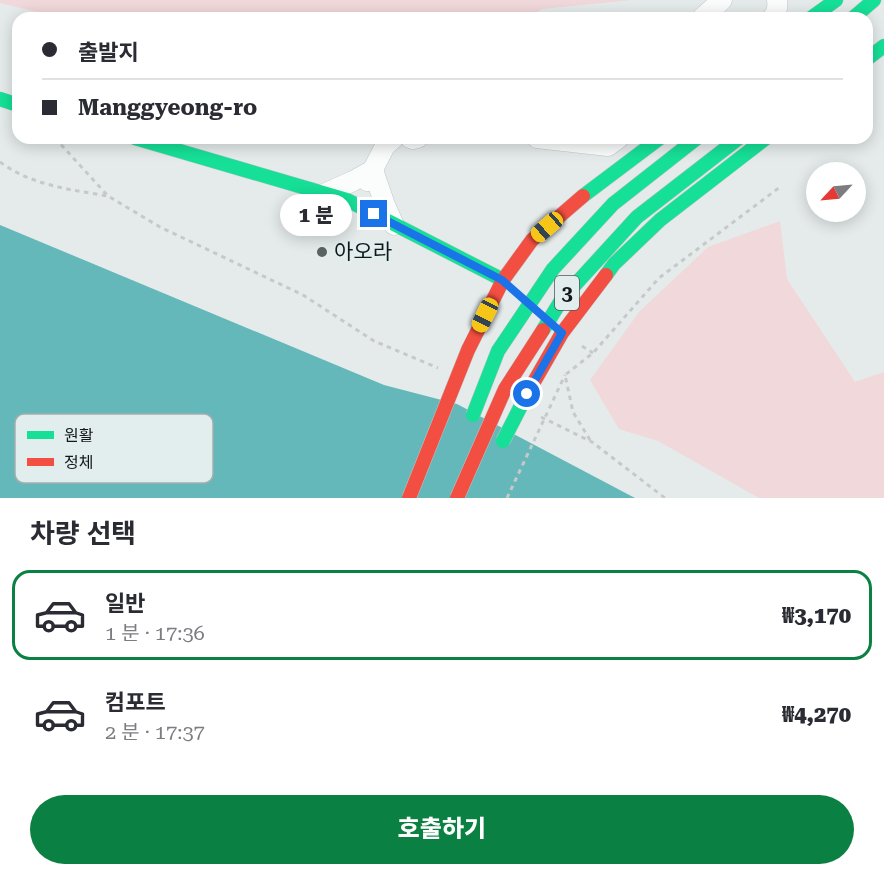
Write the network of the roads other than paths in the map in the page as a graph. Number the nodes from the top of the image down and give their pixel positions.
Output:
1 (722, 0) edge
2 (836, 0) edge
3 (874, 0) edge
4 (709, 12) edge
5 (819, 12) edge
6 (860, 12) edge
7 (155, 144) edge
8 (387, 144) edge
9 (590, 144) edge
10 (611, 144) edge
11 (652, 144) edge
12 (690, 144) edge
13 (731, 144) edge
14 (758, 144) edge
15 (373, 170) junction
16 (324, 194) junction
17 (354, 204) junction
18 (394, 225) junction
19 (511, 288) junction
20 (562, 333) junction
21 (470, 423) dead end
22 (498, 450) dead end
23 (409, 498) edge
24 (457, 498) edge

1 - 4 street
2 - 5 main road
3 - 6 main road
7 - 16 main road
8 - 15 street
9 - 10 street
11 - 19 main road
12 - 21 main road, 3, bridge
13 - 24 main road, 3, bridge
14 - 20 main road
15 - 16 street
15 - 17 street
15 - 18 street
16 - 17 main road
17 - 18 main road
18 - 19 main road
19 - 20 main road
19 - 23 main road, bridge
20 - 22 main road, bridge

